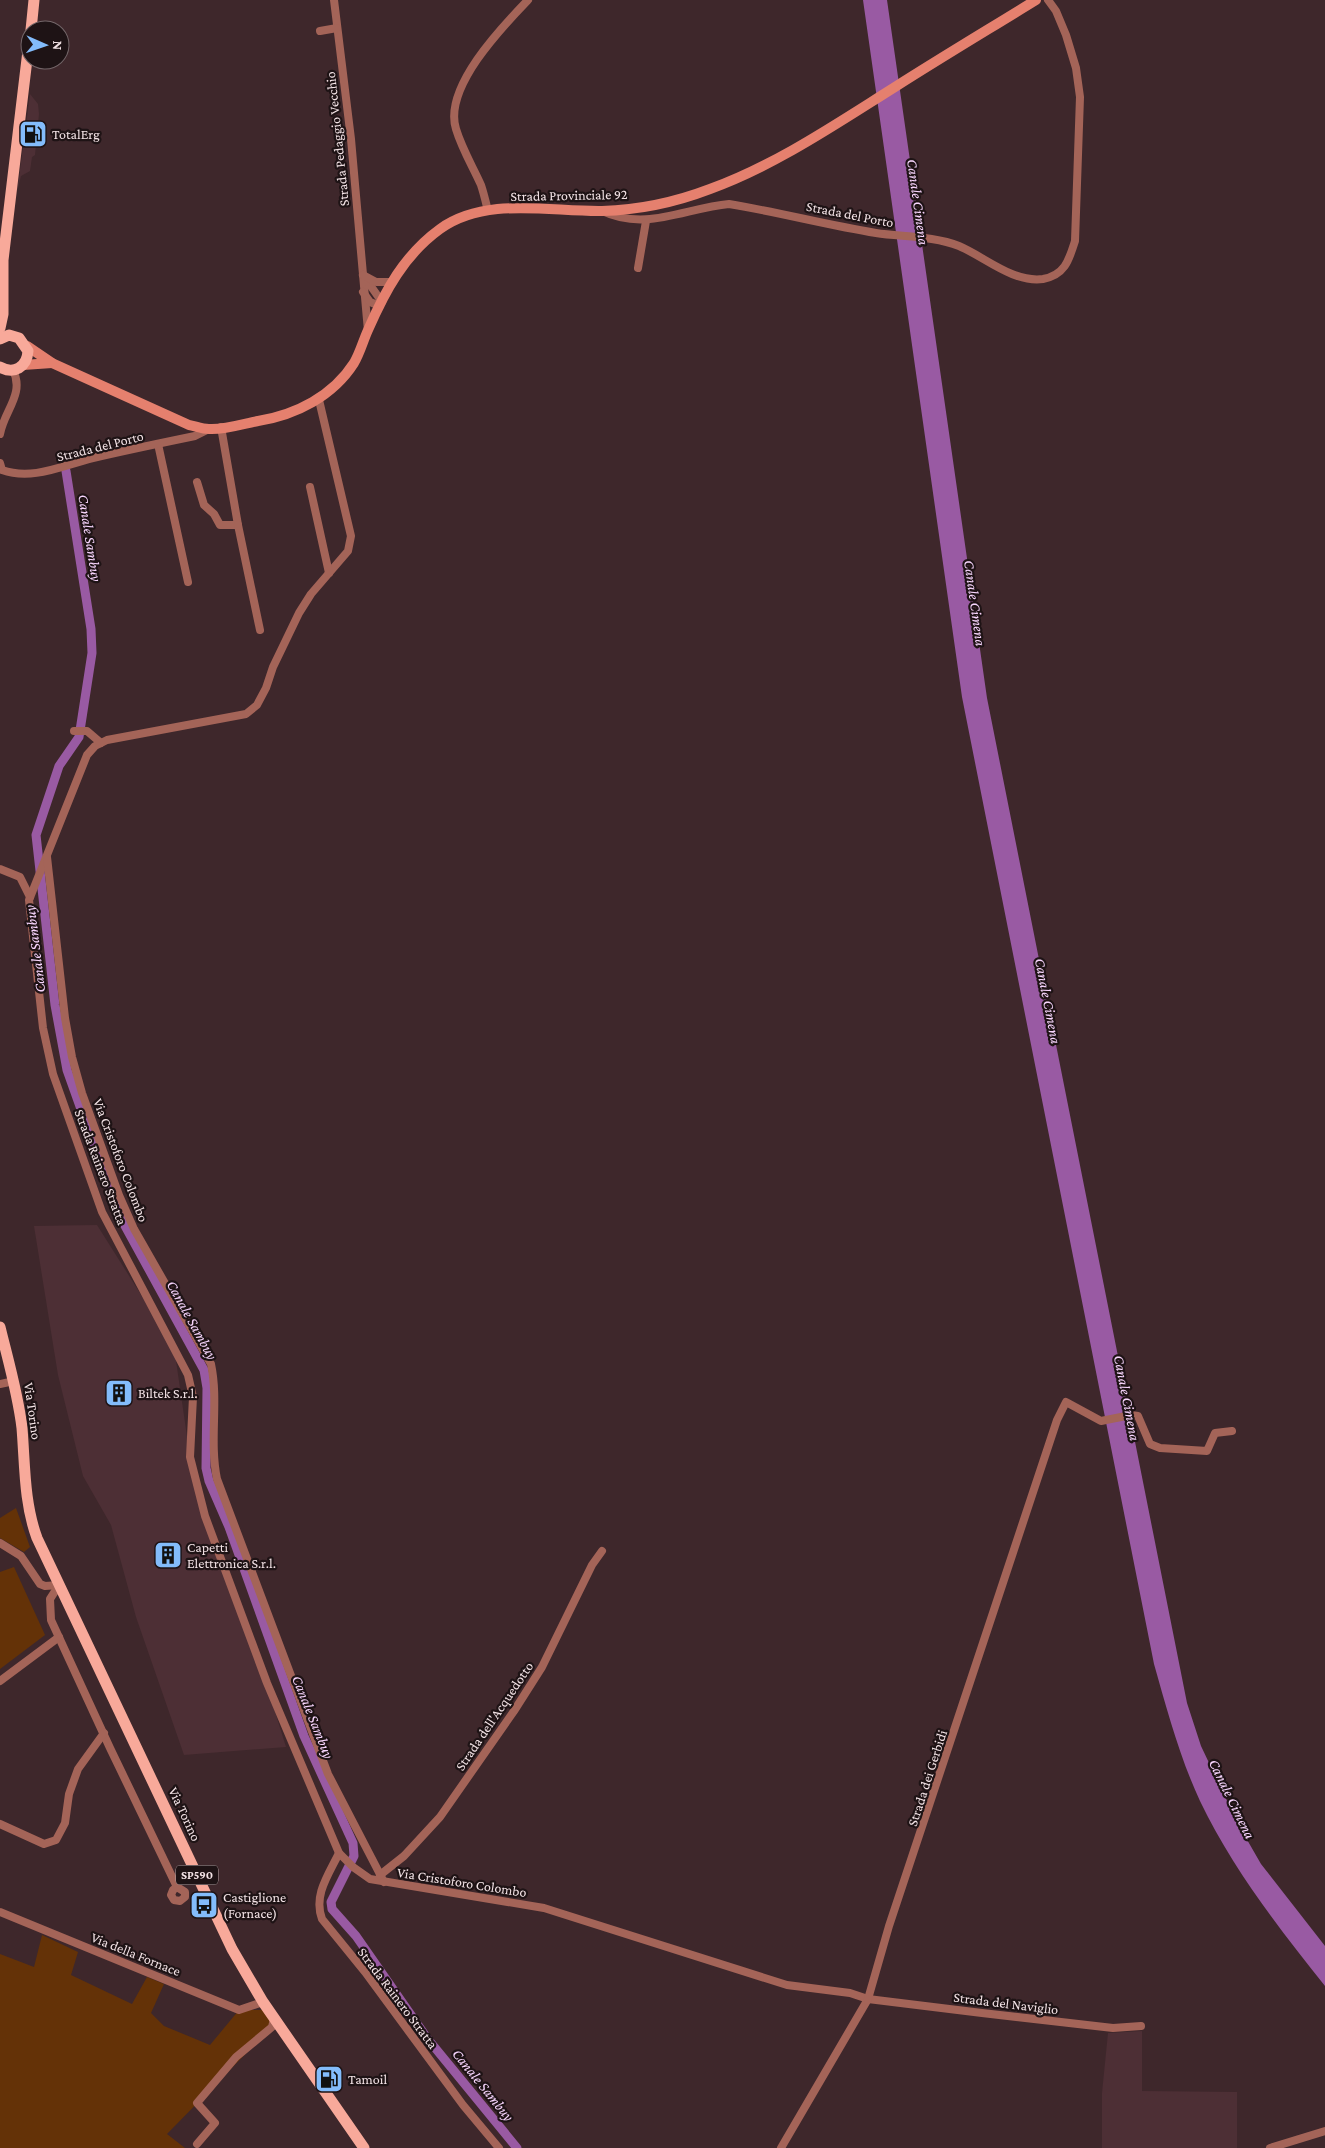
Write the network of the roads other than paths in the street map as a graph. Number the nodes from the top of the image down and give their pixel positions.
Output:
1 (34, 0) edge
2 (334, 0) edge
3 (528, 0) edge
4 (1036, 0) edge
5 (1048, 0) edge
6 (31, 20) edge
7 (338, 28) junction
8 (320, 31) dead end
9 (26, 70) edge
10 (675, 200) junction
11 (601, 211) junction
12 (488, 212) junction
13 (680, 214) junction
14 (646, 221) junction
15 (638, 268) dead end
16 (363, 275) junction
17 (392, 282) junction
18 (362, 290) junction
19 (381, 304) junction
20 (3, 314) junction
21 (0, 328) edge
22 (368, 331) junction
23 (14, 336) junction
24 (0, 339) edge
25 (27, 346) junction
26 (52, 363) junction
27 (8, 368) edge
28 (319, 400) junction
29 (221, 427) junction
30 (209, 429) junction
31 (0, 434) edge
32 (158, 444) junction
33 (0, 463) edge
34 (197, 482) dead end
35 (310, 487) dead end
36 (238, 525) junction
37 (328, 573) junction
38 (188, 582) dead end
39 (260, 630) dead end
40 (74, 732) dead end
41 (101, 743) junction
42 (47, 855) junction
43 (0, 869) edge
44 (30, 897) junction
45 (0, 1326) edge
46 (14, 1381) junction
47 (0, 1384) edge
48 (1232, 1431) dead end
49 (0, 1543) edge
50 (602, 1552) dead end
51 (59, 1585) junction
52 (59, 1637) junction
53 (0, 1682) edge
54 (104, 1733) junction
55 (0, 1824) edge
56 (339, 1853) junction
57 (382, 1878) junction
58 (177, 1887) dead end
59 (0, 1912) edge
60 (868, 1999) junction
61 (263, 2002) junction
62 (274, 2019) junction
63 (1141, 2026) dead end
64 (1325, 2131) edge
65 (197, 2144) dead end
66 (364, 2148) edge
67 (499, 2148) edge
68 (781, 2148) edge
69 (1270, 2148) edge

1 - 6 main road
2 - 7 street, Strada Pedaggio Vecchio
3 - 12 street
4 - 10 main road, Strada Provinciale 92
5 - 13 street, Strada del Porto
7 - 8 street
7 - 16 street, Strada Pedaggio Vecchio
9 - 20 main road
10 - 11 main road, Strada Provinciale 92
10 - 13 street
11 - 12 main road, Strada Provinciale 92
11 - 14 street, Strada del Porto
12 - 17 main road, Strada Provinciale 92
13 - 14 street, Strada del Porto
14 - 15 street
16 - 17 street
16 - 18 street, Strada Pedaggio Vecchio
16 - 19 street, Strada Pedaggio Vecchio
17 - 19 main road, Strada Provinciale 92
18 - 19 street
18 - 22 street, Strada Pedaggio Vecchio
19 - 22 main road, Strada Provinciale 92
20 - 21 main road
20 - 23 main road
22 - 28 main road, Strada Provinciale 92
23 - 24 main road
23 - 25 main road
25 - 26 main road
25 - 27 main road
26 - 27 main road
26 - 30 main road
27 - 31 street
28 - 29 main road, Strada Provinciale 92
28 - 37 street, Via Cristoforo Colombo
29 - 30 main road, Strada Provinciale 92
29 - 36 street
30 - 32 street, Strada del Porto
32 - 33 street, Strada del Porto
32 - 38 street
34 - 36 street
35 - 37 street
36 - 39 street
37 - 41 street, Via Cristoforo Colombo
40 - 41 street
41 - 42 street, Via Cristoforo Colombo
42 - 44 street, Via Cristoforo Colombo
42 - 57 street, Via Cristoforo Colombo
43 - 44 street
44 - 56 street, Strada Rainero Stratta
45 - 46 main road, Via Torino / SP590
46 - 47 street
46 - 51 main road, Via Torino / SP590
48 - 60 street, Strada dei Gerbidi
49 - 51 street
50 - 57 street, Strada dell'Acquedotto
51 - 52 street
51 - 61 main road, Via Torino / SP590
52 - 53 street
52 - 54 street
54 - 55 street
54 - 58 street
56 - 57 street, Strada Rainero Stratta
56 - 67 street, Strada Rainero Stratta
57 - 60 street, Via Cristoforo Colombo
59 - 61 street, Via della Fornace
60 - 63 street, Strada del Naviglio
60 - 68 street, Strada dei Gerbidi
61 - 62 main road, Via Torino / SP590
62 - 65 street
62 - 66 main road, Via Torino / SP590
64 - 69 street

